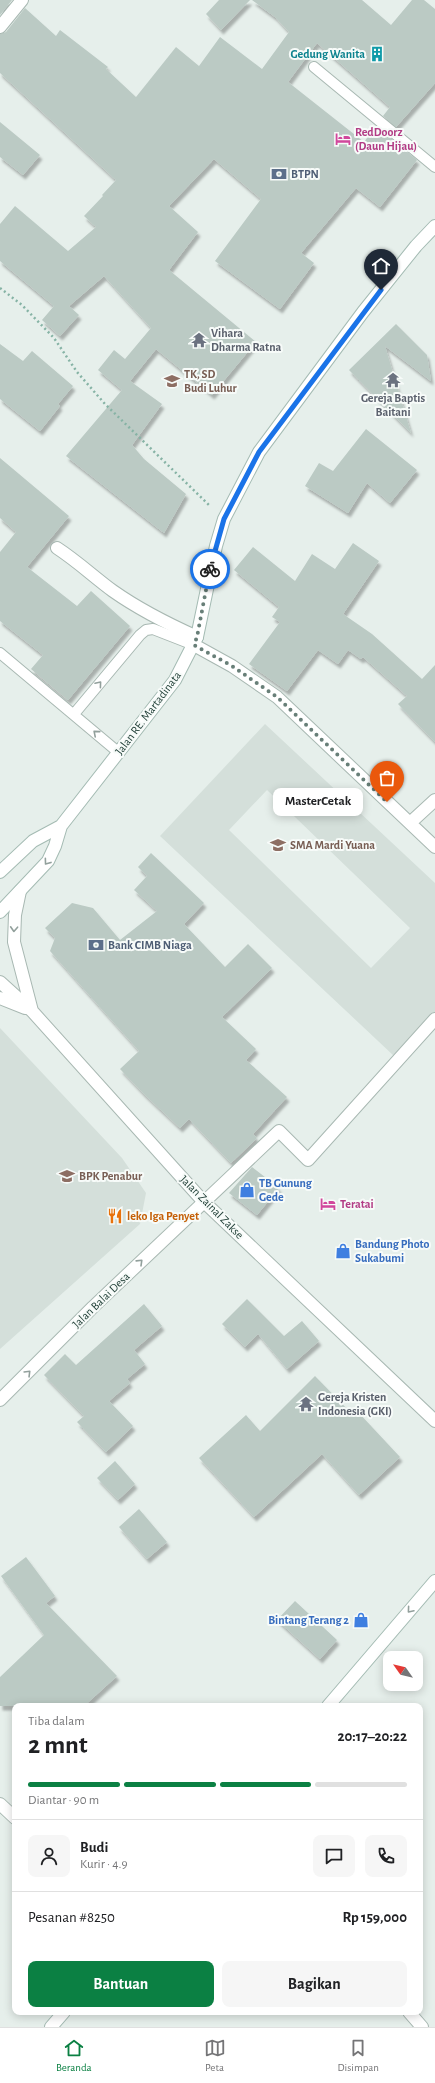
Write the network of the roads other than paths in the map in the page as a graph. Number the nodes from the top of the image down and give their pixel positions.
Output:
1 (22, 0) edge
2 (0, 27) edge
3 (314, 68) dead end
4 (435, 167) edge
5 (435, 226) edge
6 (57, 548) dead end
7 (195, 641) junction
8 (0, 653) edge
9 (74, 714) junction
10 (118, 752) junction
11 (435, 800) edge
12 (410, 823) junction
13 (61, 826) junction
14 (435, 847) edge
15 (0, 872) edge
16 (20, 891) junction
17 (0, 912) edge
18 (0, 982) edge
19 (0, 998) edge
20 (32, 1011) junction
21 (435, 1019) edge
22 (203, 1201) junction
23 (0, 1400) edge
24 (435, 1421) edge
25 (435, 1581) edge
26 (331, 1703) edge
27 (0, 1804) edge
28 (12, 1815) edge
29 (61, 2015) edge
30 (412, 2015) edge
31 (50, 2027) edge
32 (422, 2027) edge

1 - 2 street
3 - 4 lane
5 - 7 street, Jalan RE. Martadinata
6 - 7 street
9 -> 7 lane
7 - 10 street, Jalan RE. Martadinata
7 - 12 street
8 - 9 lane
10 -> 9 lane
10 - 13 street, Jalan RE. Martadinata
11 - 12 street
12 - 14 street
13 - 15 street, Jalan RE. Martadinata
13 -> 16 street, Jalan RE. Martadinata
16 - 17 street, Jalan RE. Martadinata
16 -> 20 street
18 - 20 street, Jalan Zainal Zakse
19 - 20 street
20 - 22 street, Jalan Zainal Zakse
21 - 22 street, Jalan Balai Desa
23 -> 22 street, Jalan Balai Desa
22 - 24 street, Jalan Zainal Zakse
25 -> 26 street
27 - 28 street
29 - 31 street
30 - 32 street

